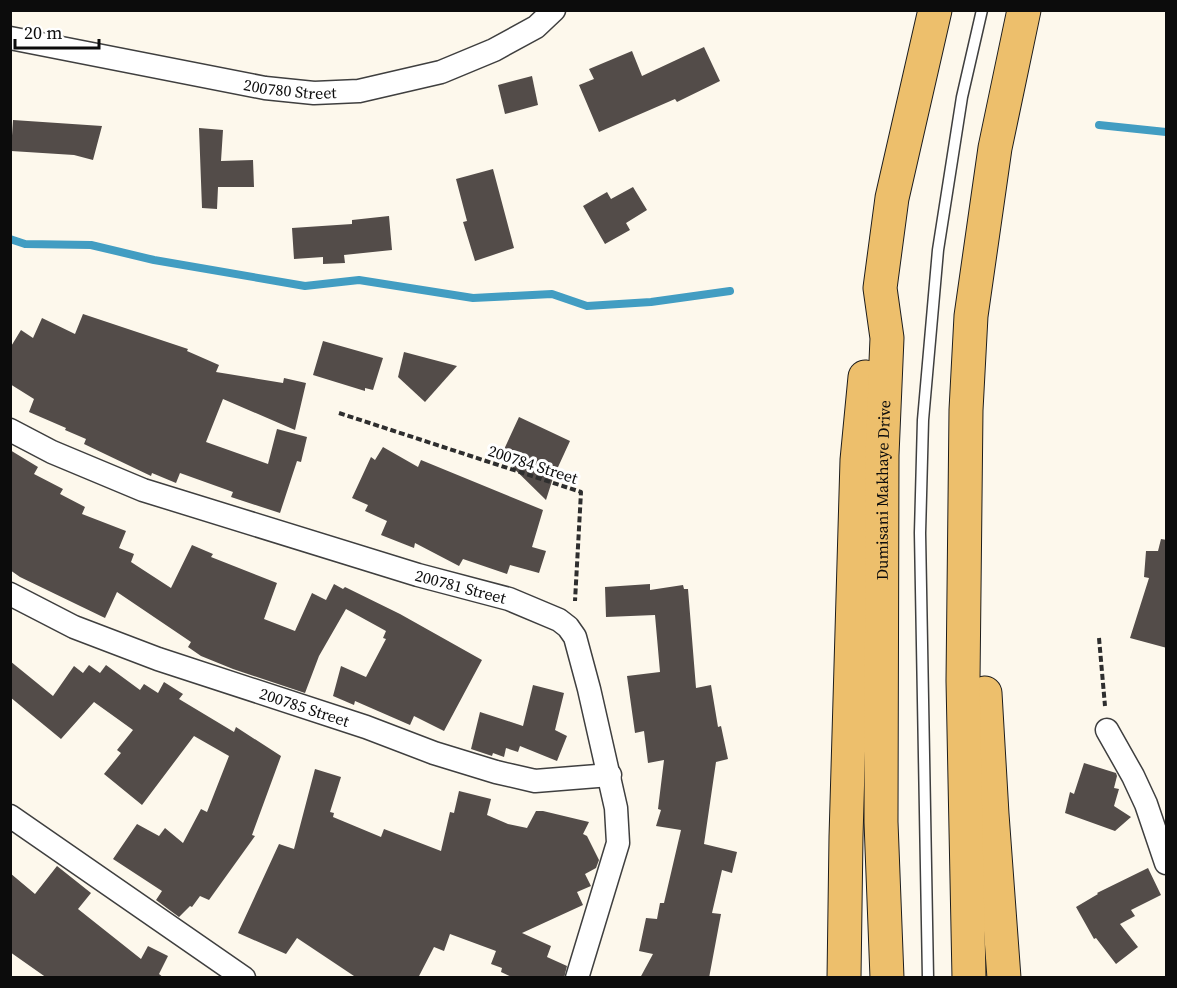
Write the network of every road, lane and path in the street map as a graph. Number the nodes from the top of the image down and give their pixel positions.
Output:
1 (554, 10) edge
2 (935, 10) edge
3 (982, 10) edge
4 (1024, 10) edge
5 (10, 38) edge
6 (880, 288) junction
7 (339, 412) dead end
8 (10, 430) edge
9 (964, 506) junction
10 (10, 594) edge
11 (574, 637) junction
12 (1099, 638) dead end
13 (1107, 730) joint
14 (610, 775) junction
15 (10, 816) edge
16 (1167, 863) edge
17 (244, 978) edge
18 (578, 978) edge
19 (844, 978) edge
20 (887, 978) edge
21 (928, 978) edge
22 (969, 978) edge
23 (1004, 978) edge

1 - 5 street, 200780 Street
2 - 6 main road, Dumisani Makhaye Drive
3 - 21 lane
4 - 9 main road
6 - 19 main road
6 - 20 main road, Dumisani Makhaye Drive
7 - 11 path, 200784 Street
8 - 11 street, 200781 Street
9 - 22 main road
9 - 23 main road
10 - 14 street, 200785 Street
11 - 14 street
12 - 13 path
13 - 16 street
14 - 18 street
15 - 17 street

